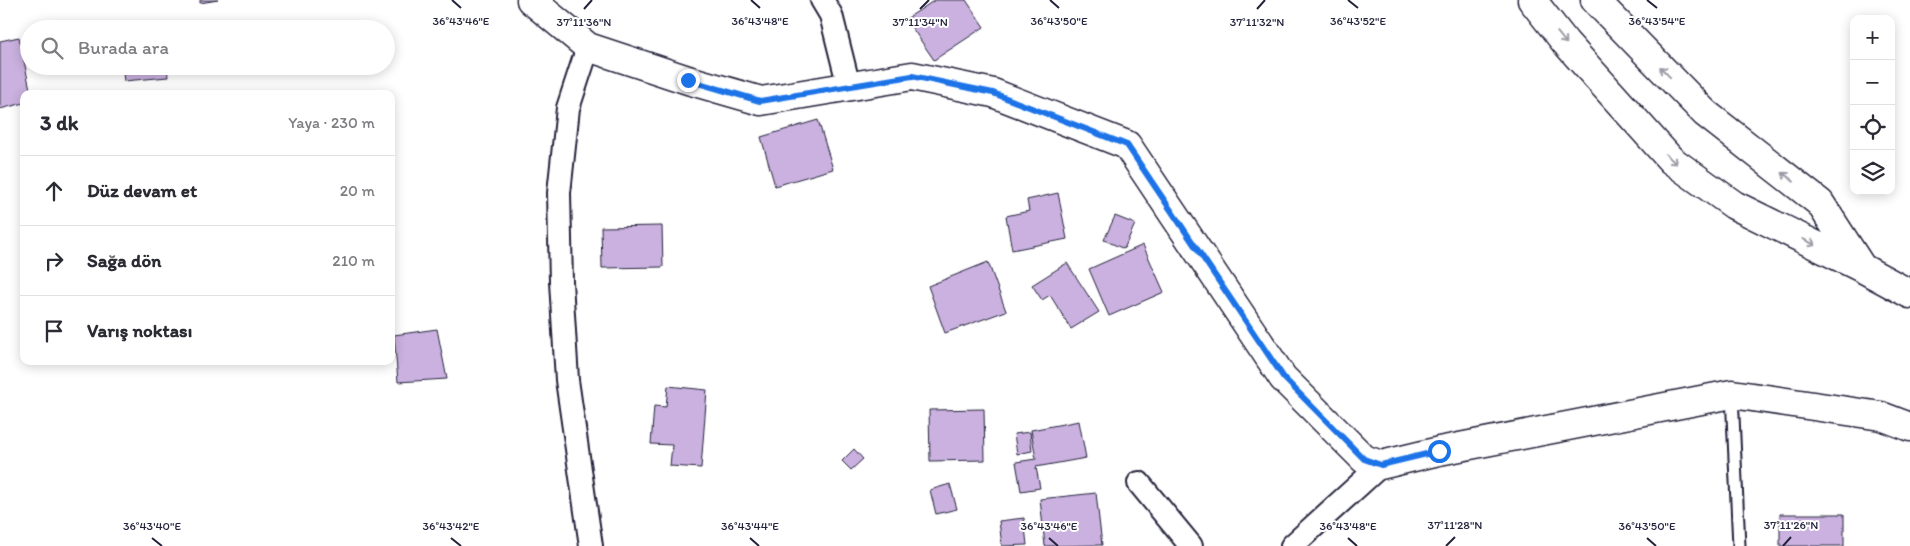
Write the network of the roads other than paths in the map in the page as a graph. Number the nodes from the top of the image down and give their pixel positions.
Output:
1 (531, 0) edge
2 (822, 0) edge
3 (1532, 0) edge
4 (1594, 0) edge
5 (588, 47) junction
6 (849, 87) junction
7 (1862, 268) junction
8 (1910, 294) edge
9 (1732, 394) junction
10 (1910, 426) edge
11 (1381, 465) junction
12 (1139, 483) dead end
13 (591, 546) edge
14 (1191, 546) edge
15 (1292, 546) edge
16 (1739, 546) edge

1 - 5 street
2 - 6 street
3 -> 7 street
7 -> 4 street
5 - 6 street
5 - 13 street
6 - 11 street
7 - 8 street
9 - 10 street
9 - 11 street
9 - 16 lane
11 - 15 street
12 - 14 street

